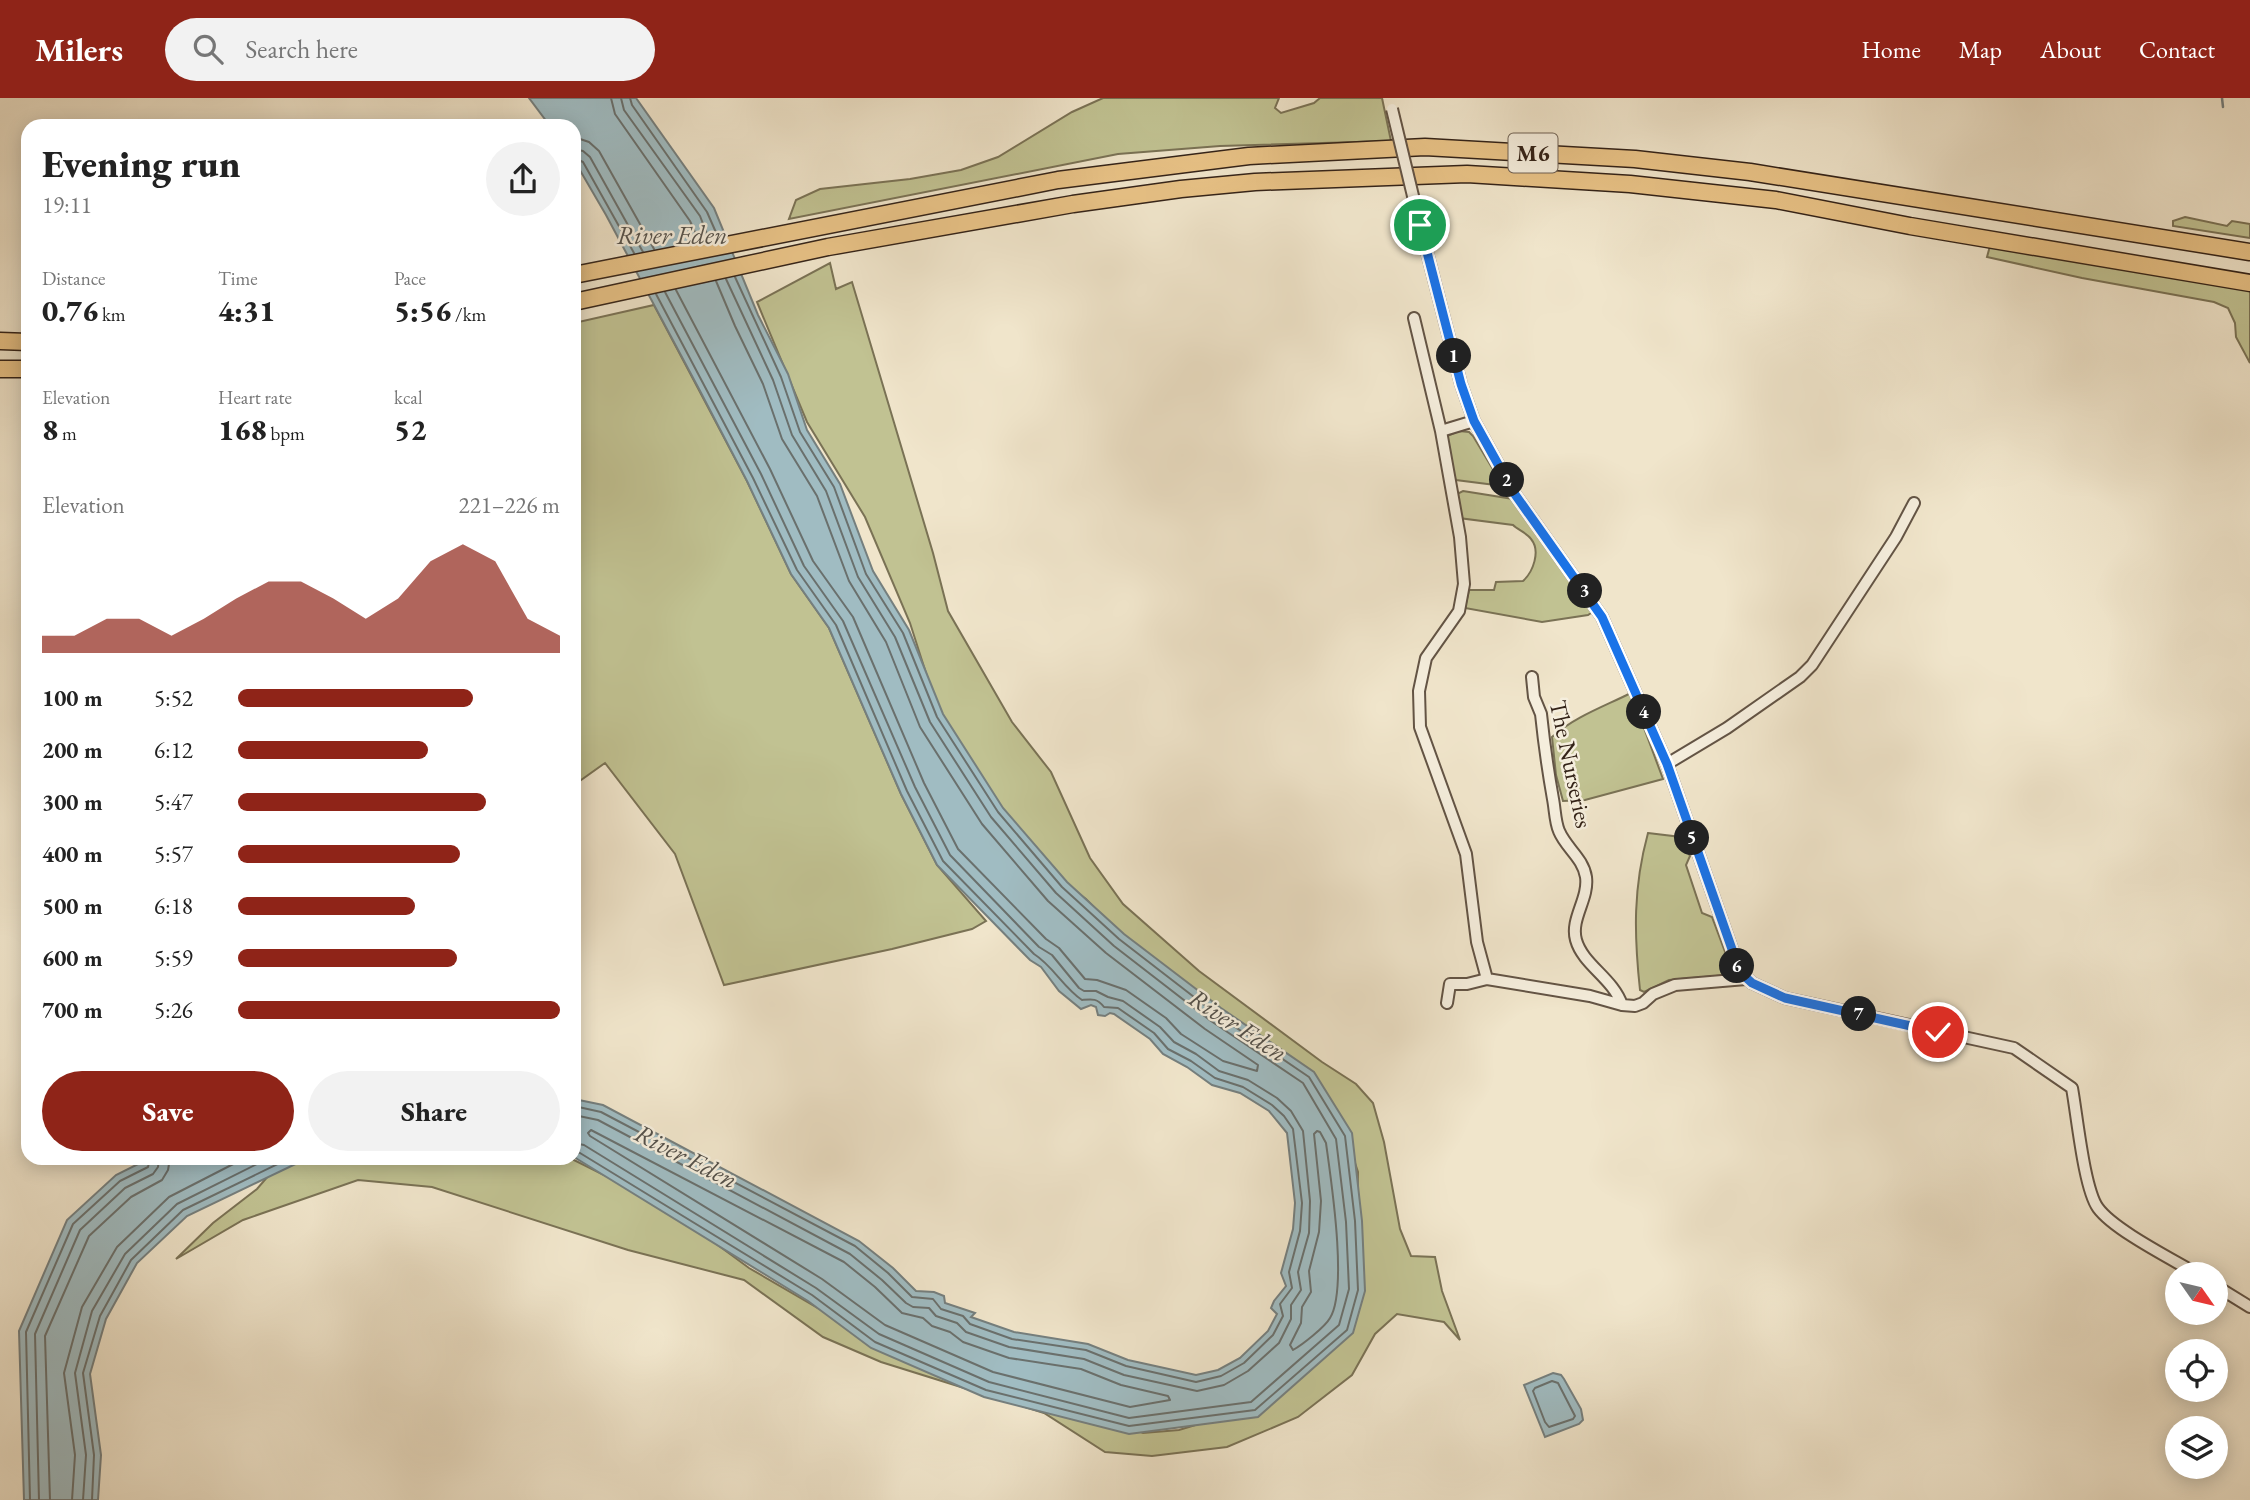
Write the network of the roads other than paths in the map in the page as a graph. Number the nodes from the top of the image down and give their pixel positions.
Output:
1 (1391, 103) edge
2 (2250, 251) edge
3 (581, 274) edge
4 (2250, 283) edge
5 (581, 300) edge
6 (1413, 318) dead end
7 (0, 341) edge
8 (21, 342) edge
9 (0, 369) edge
10 (21, 369) edge
11 (1474, 421) junction
12 (1441, 431) junction
13 (1914, 503) dead end
14 (1532, 677) dead end
15 (1667, 764) junction
16 (1487, 979) junction
17 (1746, 979) junction
18 (1447, 1003) dead end
19 (1622, 1005) junction
20 (2177, 1262) edge
21 (2228, 1293) edge
22 (2250, 1307) edge

1 - 11 street, bridge
2 - 3 highway, M6
4 - 5 highway, M6
6 - 12 street
7 - 8 highway
9 - 10 highway
11 - 12 street
11 - 15 street
12 - 16 street
13 - 15 street
14 - 19 street, The Nurseries
15 - 17 street
16 - 18 street
16 - 19 street
17 - 19 street
17 - 20 street
21 - 22 street

